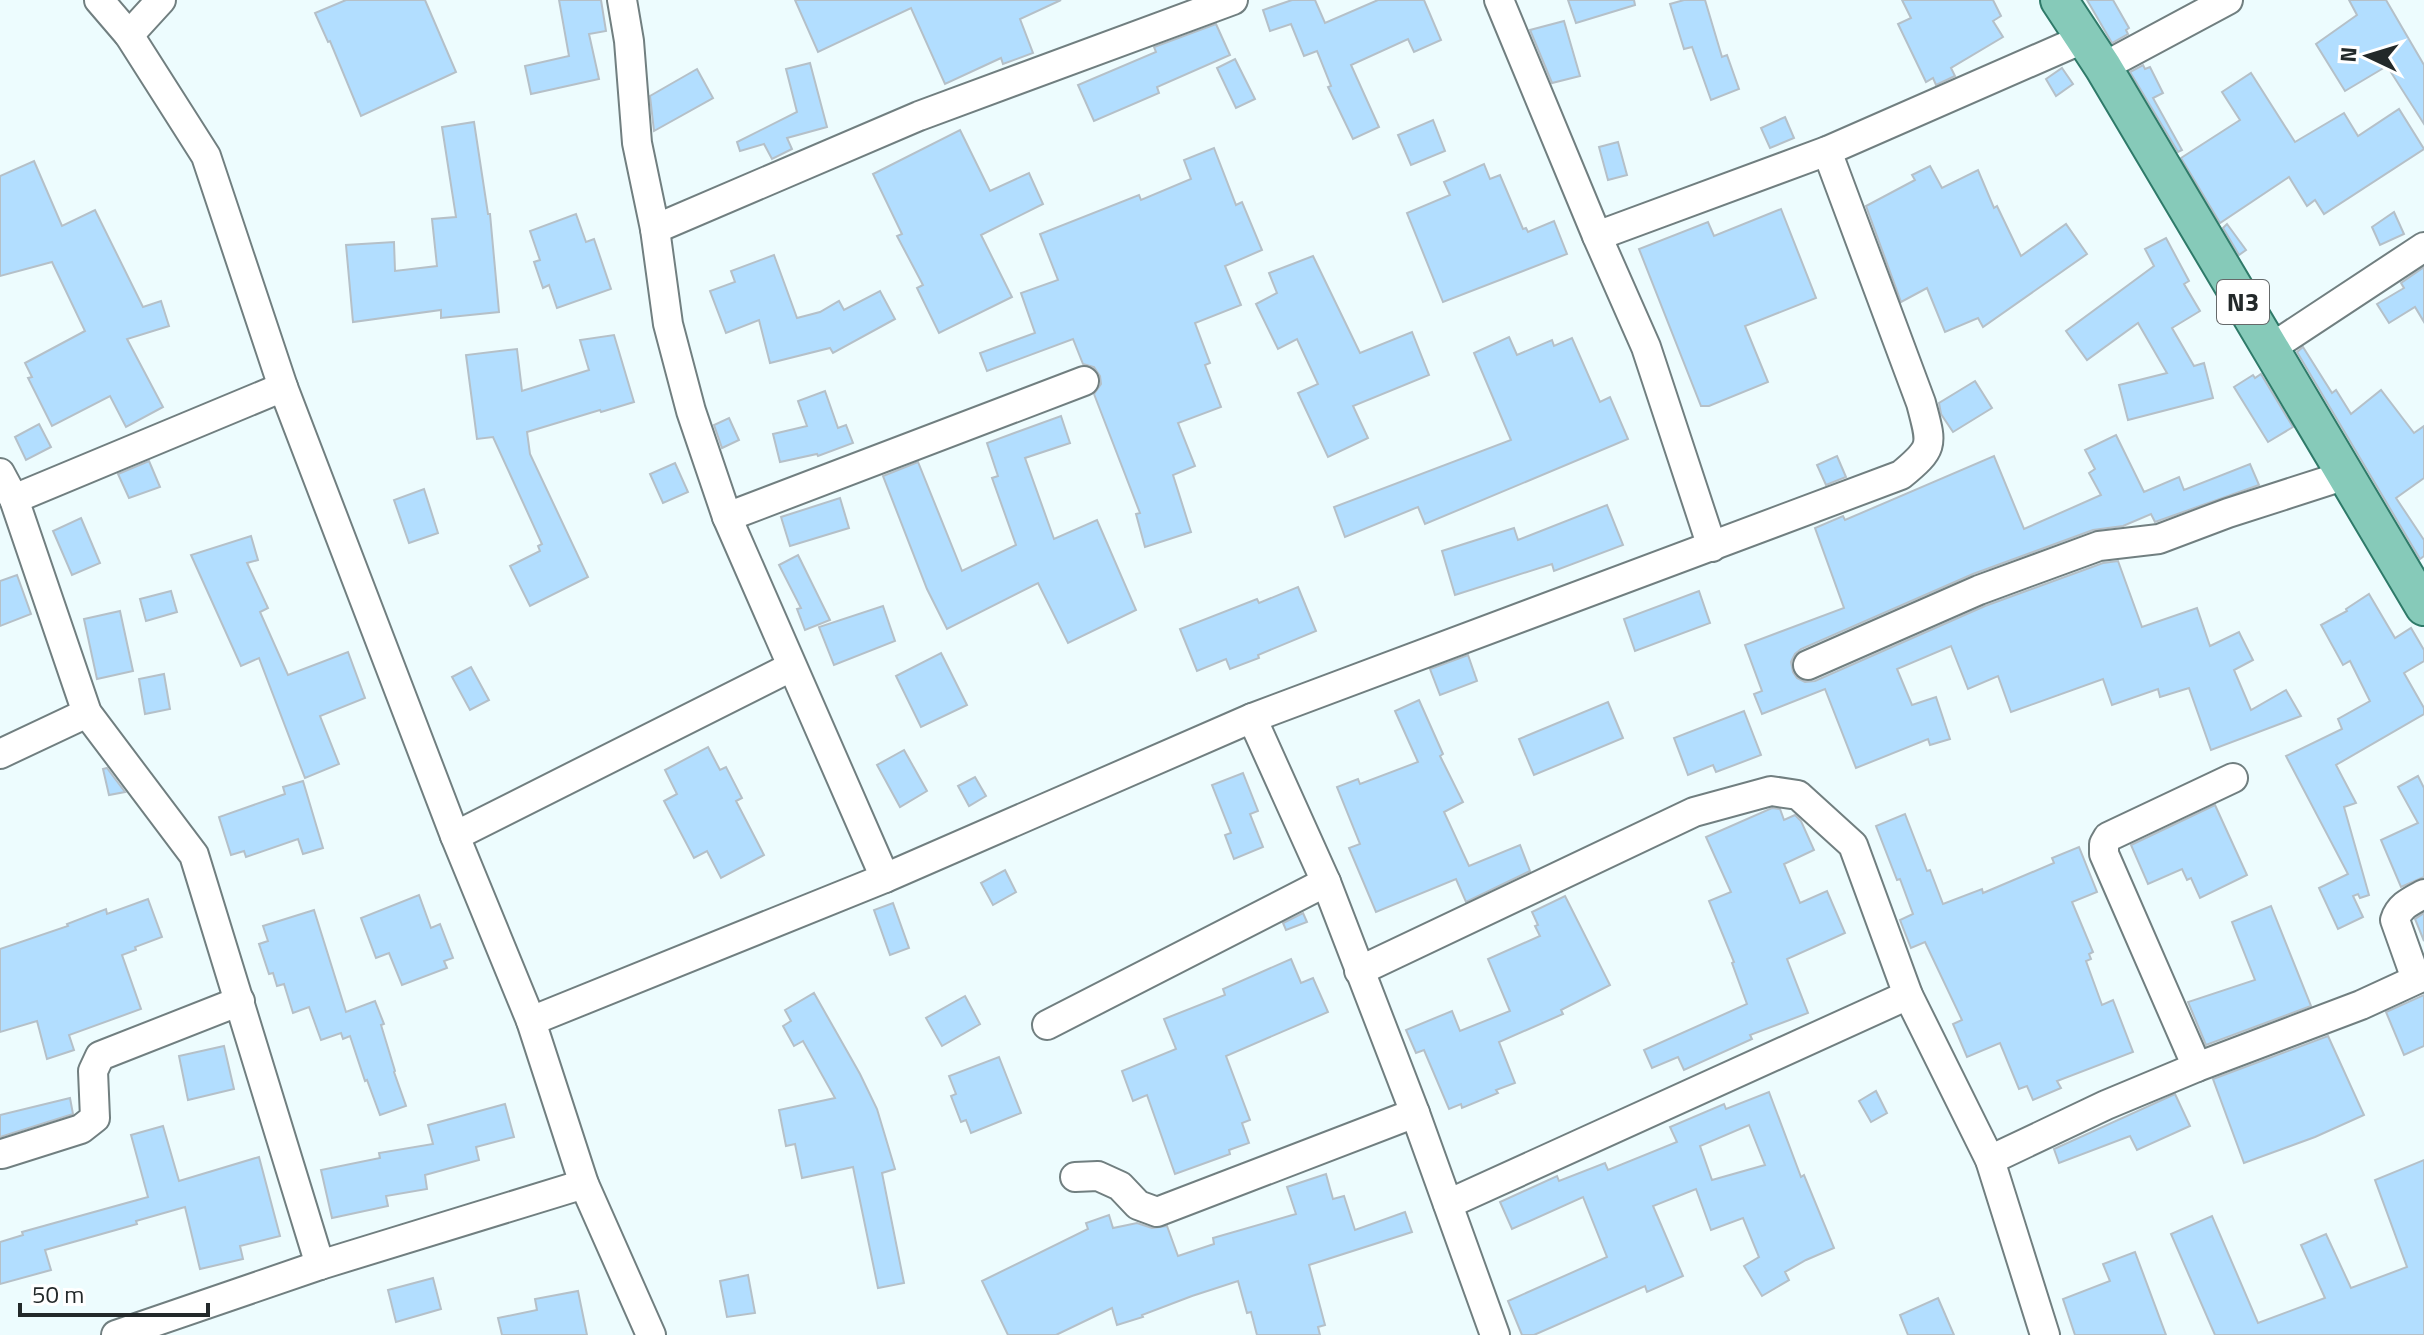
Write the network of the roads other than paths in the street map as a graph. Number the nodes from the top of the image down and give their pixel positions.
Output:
1 (99, 0) edge
2 (161, 0) edge
3 (622, 0) edge
4 (1233, 0) edge
5 (1499, 0) edge
6 (2059, 0) edge
7 (2228, 0) edge
8 (129, 35) junction
9 (2094, 52) junction
10 (1827, 151) junction
11 (655, 229) junction
12 (1597, 236) junction
13 (2424, 247) edge
14 (2271, 348) junction
15 (1084, 381) dead end
16 (283, 387) junction
17 (0, 473) edge
18 (2346, 475) junction
19 (14, 499) junction
20 (727, 517) junction
21 (1712, 547) junction
22 (2421, 594) edge
23 (1808, 665) dead end
24 (791, 667) junction
25 (87, 713) junction
26 (1252, 718) junction
27 (0, 754) edge
28 (2233, 778) dead end
29 (455, 836) junction
30 (885, 878) junction
31 (1326, 882) junction
32 (2424, 894) edge
33 (1359, 971) junction
34 (2420, 977) edge
35 (1908, 995) junction
36 (240, 1001) junction
37 (531, 1021) junction
38 (1047, 1025) dead end
39 (2197, 1067) junction
40 (1415, 1113) junction
41 (2, 1154) dead end
42 (1990, 1160) junction
43 (1075, 1177) dead end
44 (584, 1184) junction
45 (1448, 1204) junction
46 (320, 1265) junction
47 (126, 1333) edge
48 (651, 1335) edge
49 (1495, 1335) edge
50 (2045, 1335) edge

1 - 8 street
2 - 8 street
3 - 11 street
4 - 11 street
5 - 12 street
6 - 9 main road, N3
7 - 9 street
8 - 16 street
9 - 10 street
9 - 14 main road, N3
10 - 12 street
10 - 21 street
11 - 20 street
12 - 21 street
13 - 14 street
14 - 18 main road, N3
15 - 20 street
16 - 19 street
16 - 29 street
17 - 19 street
18 - 22 main road, N3
18 - 23 street
19 - 25 street
20 - 24 street
21 - 26 street
24 - 29 street
24 - 30 street
25 - 27 street
25 - 36 street
26 - 30 street
26 - 31 street
28 - 39 street
29 - 37 street
30 - 37 street
31 - 33 street
31 - 38 street
32 - 34 street
33 - 35 street
33 - 40 street
34 - 39 street
35 - 42 street
35 - 45 street
36 - 41 street
36 - 46 street
37 - 44 street
39 - 42 street
40 - 43 street
40 - 45 street
42 - 50 street
44 - 46 street
44 - 48 street
45 - 49 street
46 - 47 street

